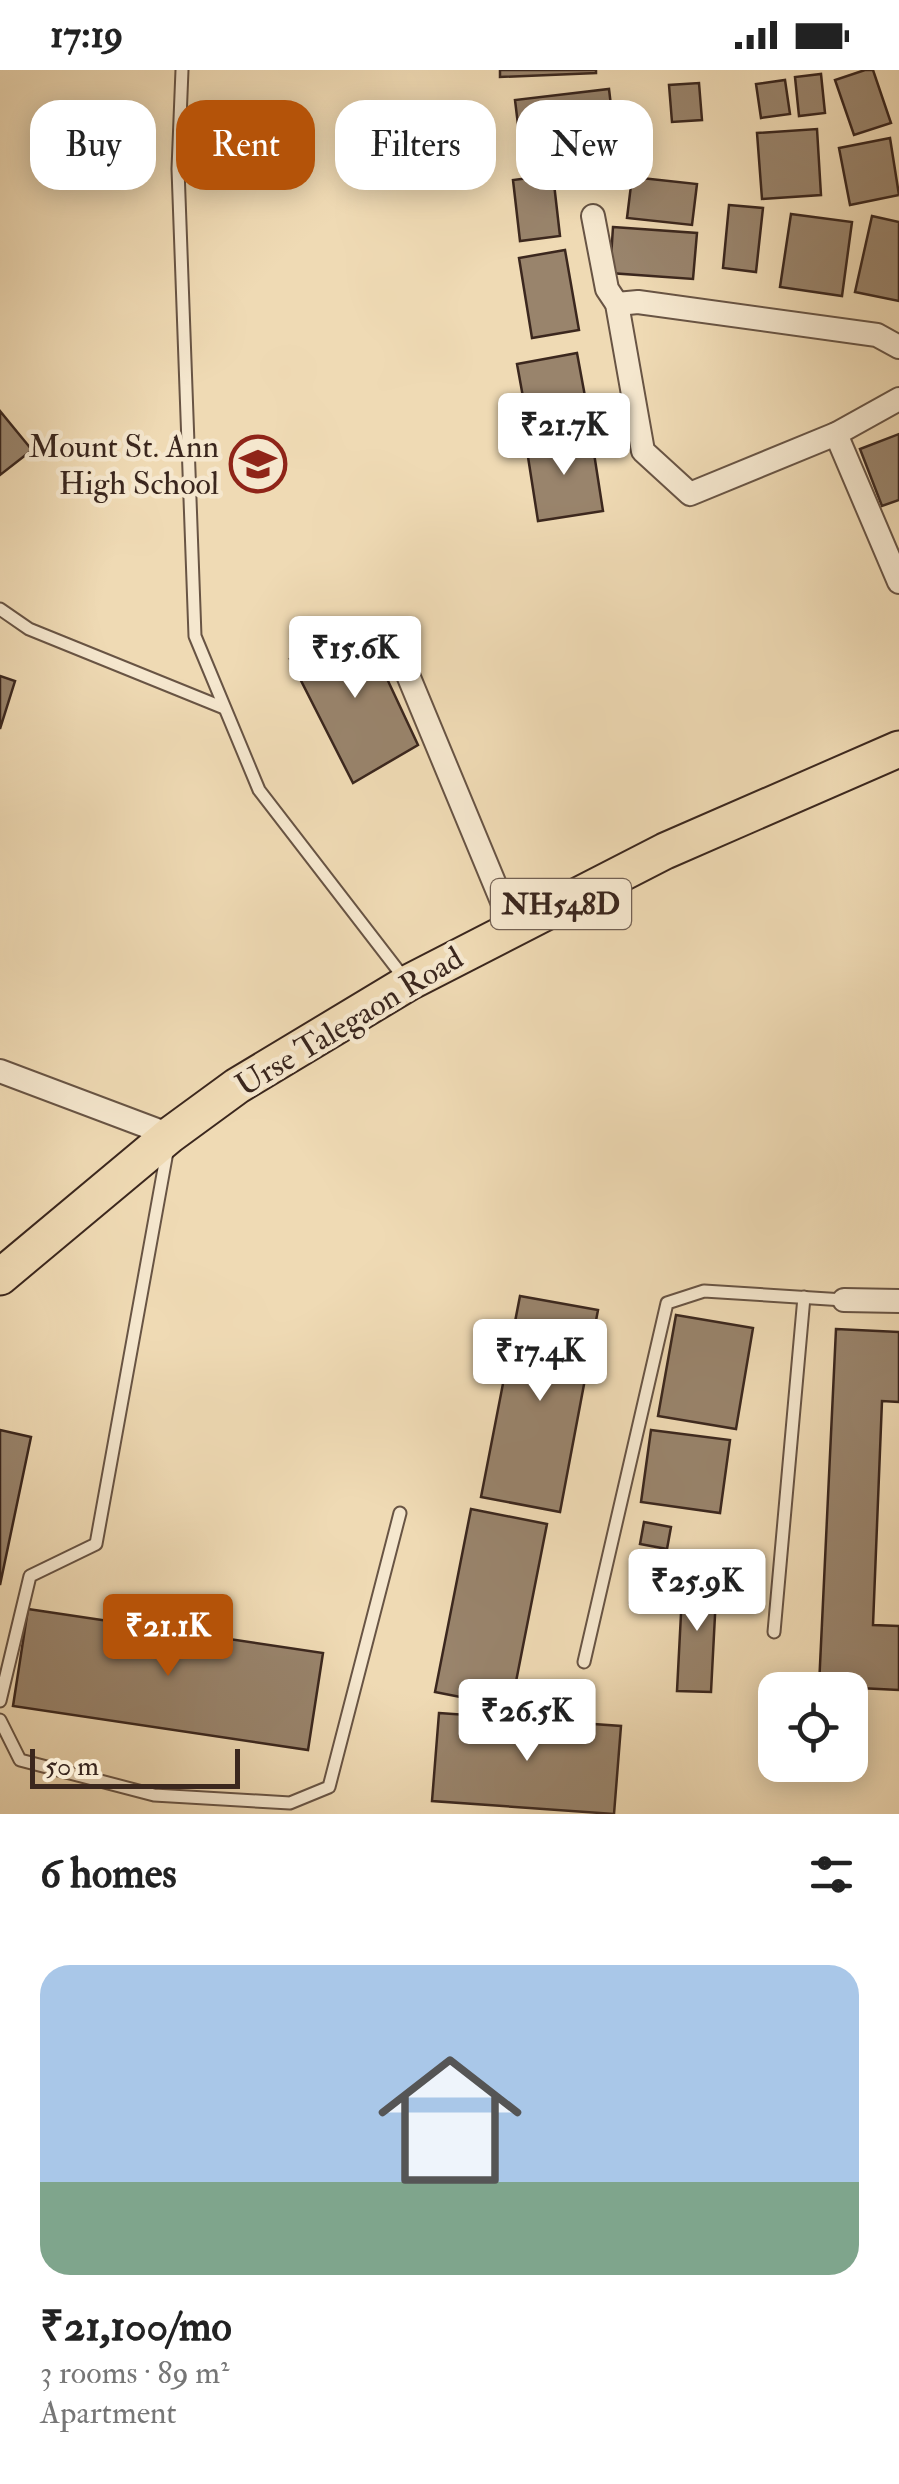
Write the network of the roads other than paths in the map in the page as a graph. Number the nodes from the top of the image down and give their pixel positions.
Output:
1 (182, 70) edge
2 (592, 216) dead end
3 (617, 304) junction
4 (899, 347) edge
5 (899, 399) edge
6 (836, 434) junction
7 (899, 582) edge
8 (0, 609) edge
9 (398, 651) dead end
10 (224, 708) junction
11 (899, 749) edge
12 (513, 928) junction
13 (408, 983) junction
14 (0, 1072) edge
15 (170, 1136) junction
16 (0, 1277) edge
17 (804, 1298) junction
18 (844, 1300) joint
19 (899, 1302) edge
20 (400, 1513) dead end
21 (774, 1632) dead end
22 (584, 1662) dead end
23 (0, 1701) edge
24 (0, 1720) edge

1 - 10 lane
2 - 3 street
3 - 4 street
3 - 6 street
5 - 6 street
6 - 7 street
8 - 10 lane
9 - 12 street
10 - 13 lane
11 - 12 highway, Urse Talegaon Road / NH548D
12 - 13 highway, Urse Talegaon Road / NH548D
13 - 15 highway, Urse Talegaon Road / NH548D
14 - 15 street
15 - 16 highway, Urse Talegaon Road / NH548D
15 - 23 lane
17 - 18 lane
17 - 21 lane
17 - 22 lane
18 - 19 street
20 - 24 lane

